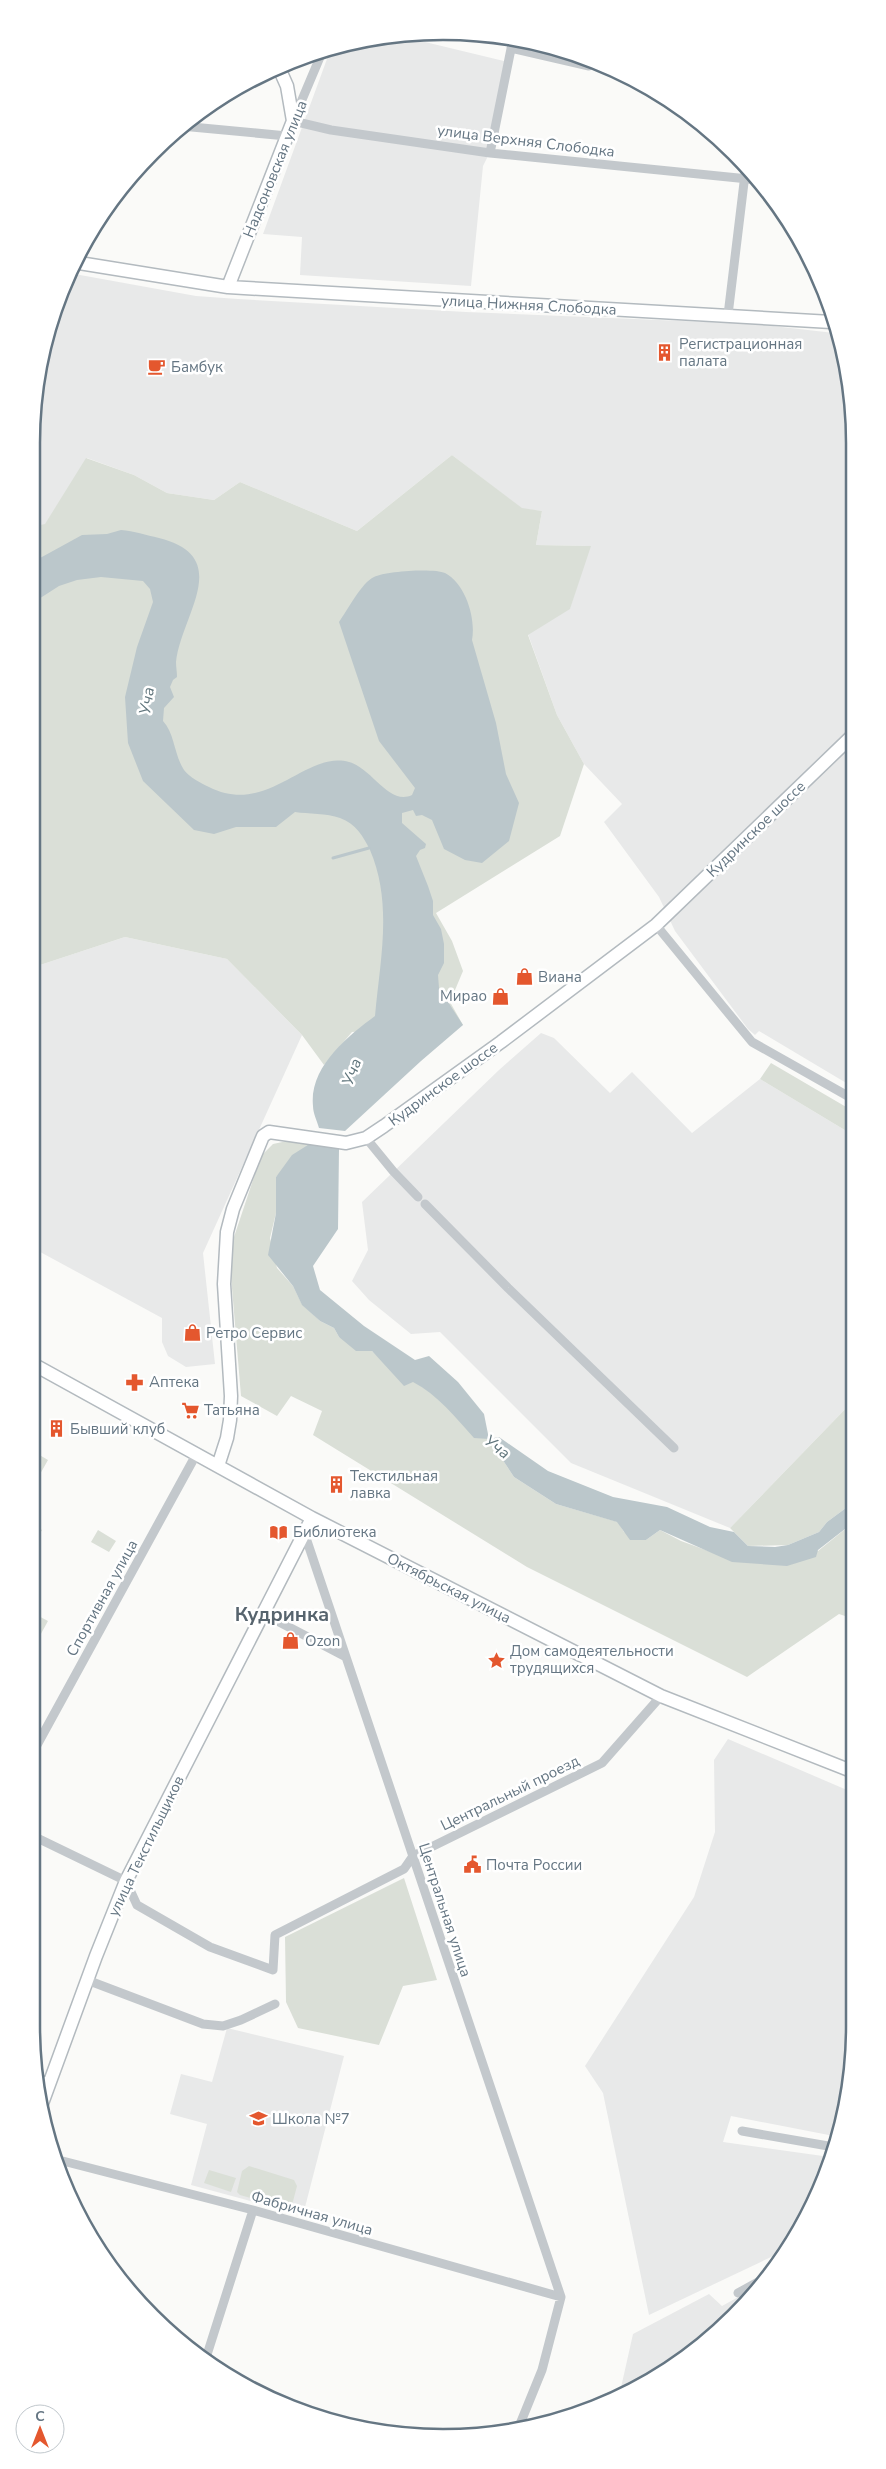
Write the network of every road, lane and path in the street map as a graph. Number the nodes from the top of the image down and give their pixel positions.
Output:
1 (512, 46) edge
2 (547, 54) edge
3 (319, 59) edge
4 (576, 62) edge
5 (281, 75) edge
6 (293, 121) junction
7 (193, 127) edge
8 (287, 136) junction
9 (490, 153) junction
10 (745, 175) edge
11 (744, 179) junction
12 (748, 179) edge
13 (83, 264) edge
14 (228, 287) junction
15 (728, 315) junction
16 (827, 322) edge
17 (846, 742) edge
18 (656, 925) junction
19 (846, 1095) edge
20 (366, 1138) junction
21 (40, 1368) edge
22 (674, 1448) dead end
23 (196, 1453) junction
24 (218, 1466) junction
25 (312, 1518) junction
26 (304, 1532) junction
27 (262, 1613) junction
28 (346, 1657) junction
29 (661, 1696) junction
30 (40, 1739) edge
31 (846, 1769) edge
32 (40, 1838) edge
33 (413, 1856) junction
34 (126, 1881) junction
35 (87, 1980) junction
36 (275, 2004) dead end
37 (43, 2080) edge
38 (742, 2131) dead end
39 (828, 2146) edge
40 (63, 2161) edge
41 (253, 2210) junction
42 (750, 2287) edge
43 (738, 2293) dead end
44 (561, 2297) junction
45 (208, 2353) edge
46 (521, 2421) edge

1 - 9 street
2 - 4 street
3 - 6 street, Надсоновская улица
5 - 6 street
6 - 8 street, Надсоновская улица
6 - 9 street, улица Верхняя Слободка
7 - 8 street
8 - 14 street, Надсоновская улица
9 - 11 street, улица Верхняя Слободка
10 - 11 street
11 - 12 street, улица Верхняя Слободка
11 - 15 street
13 - 14 street, улица Нижняя Слободка
14 - 15 street, улица Нижняя Слободка
15 - 16 street, улица Нижняя Слободка
17 - 18 street, Кудринское шоссе
18 - 19 street
18 - 20 street, Кудринское шоссе
20 - 22 street
20 - 24 street, Кудринское шоссе
21 - 23 street, Октябрьская улица
23 - 24 street, Октябрьская улица
23 - 30 street, Спортивная улица
24 - 25 street, Октябрьская улица
25 - 26 street, улица Текстильщиков
25 - 29 street, Октябрьская улица
26 - 27 street, улица Текстильщиков
26 - 28 street, Центральная улица
27 - 28 street
27 - 34 street, улица Текстильщиков
28 - 33 street, Центральная улица
29 - 31 street, Октябрьская улица
29 - 33 street, Центральный проезд
32 - 34 street
33 - 34 street, Центральный проезд
33 - 44 street, Центральная улица
34 - 35 street, улица Текстильщиков
35 - 36 street
35 - 37 street, улица Текстильщиков
38 - 39 street
40 - 41 street, Фабричная улица
41 - 44 street, Фабричная улица
41 - 45 street
42 - 43 street
44 - 46 street

